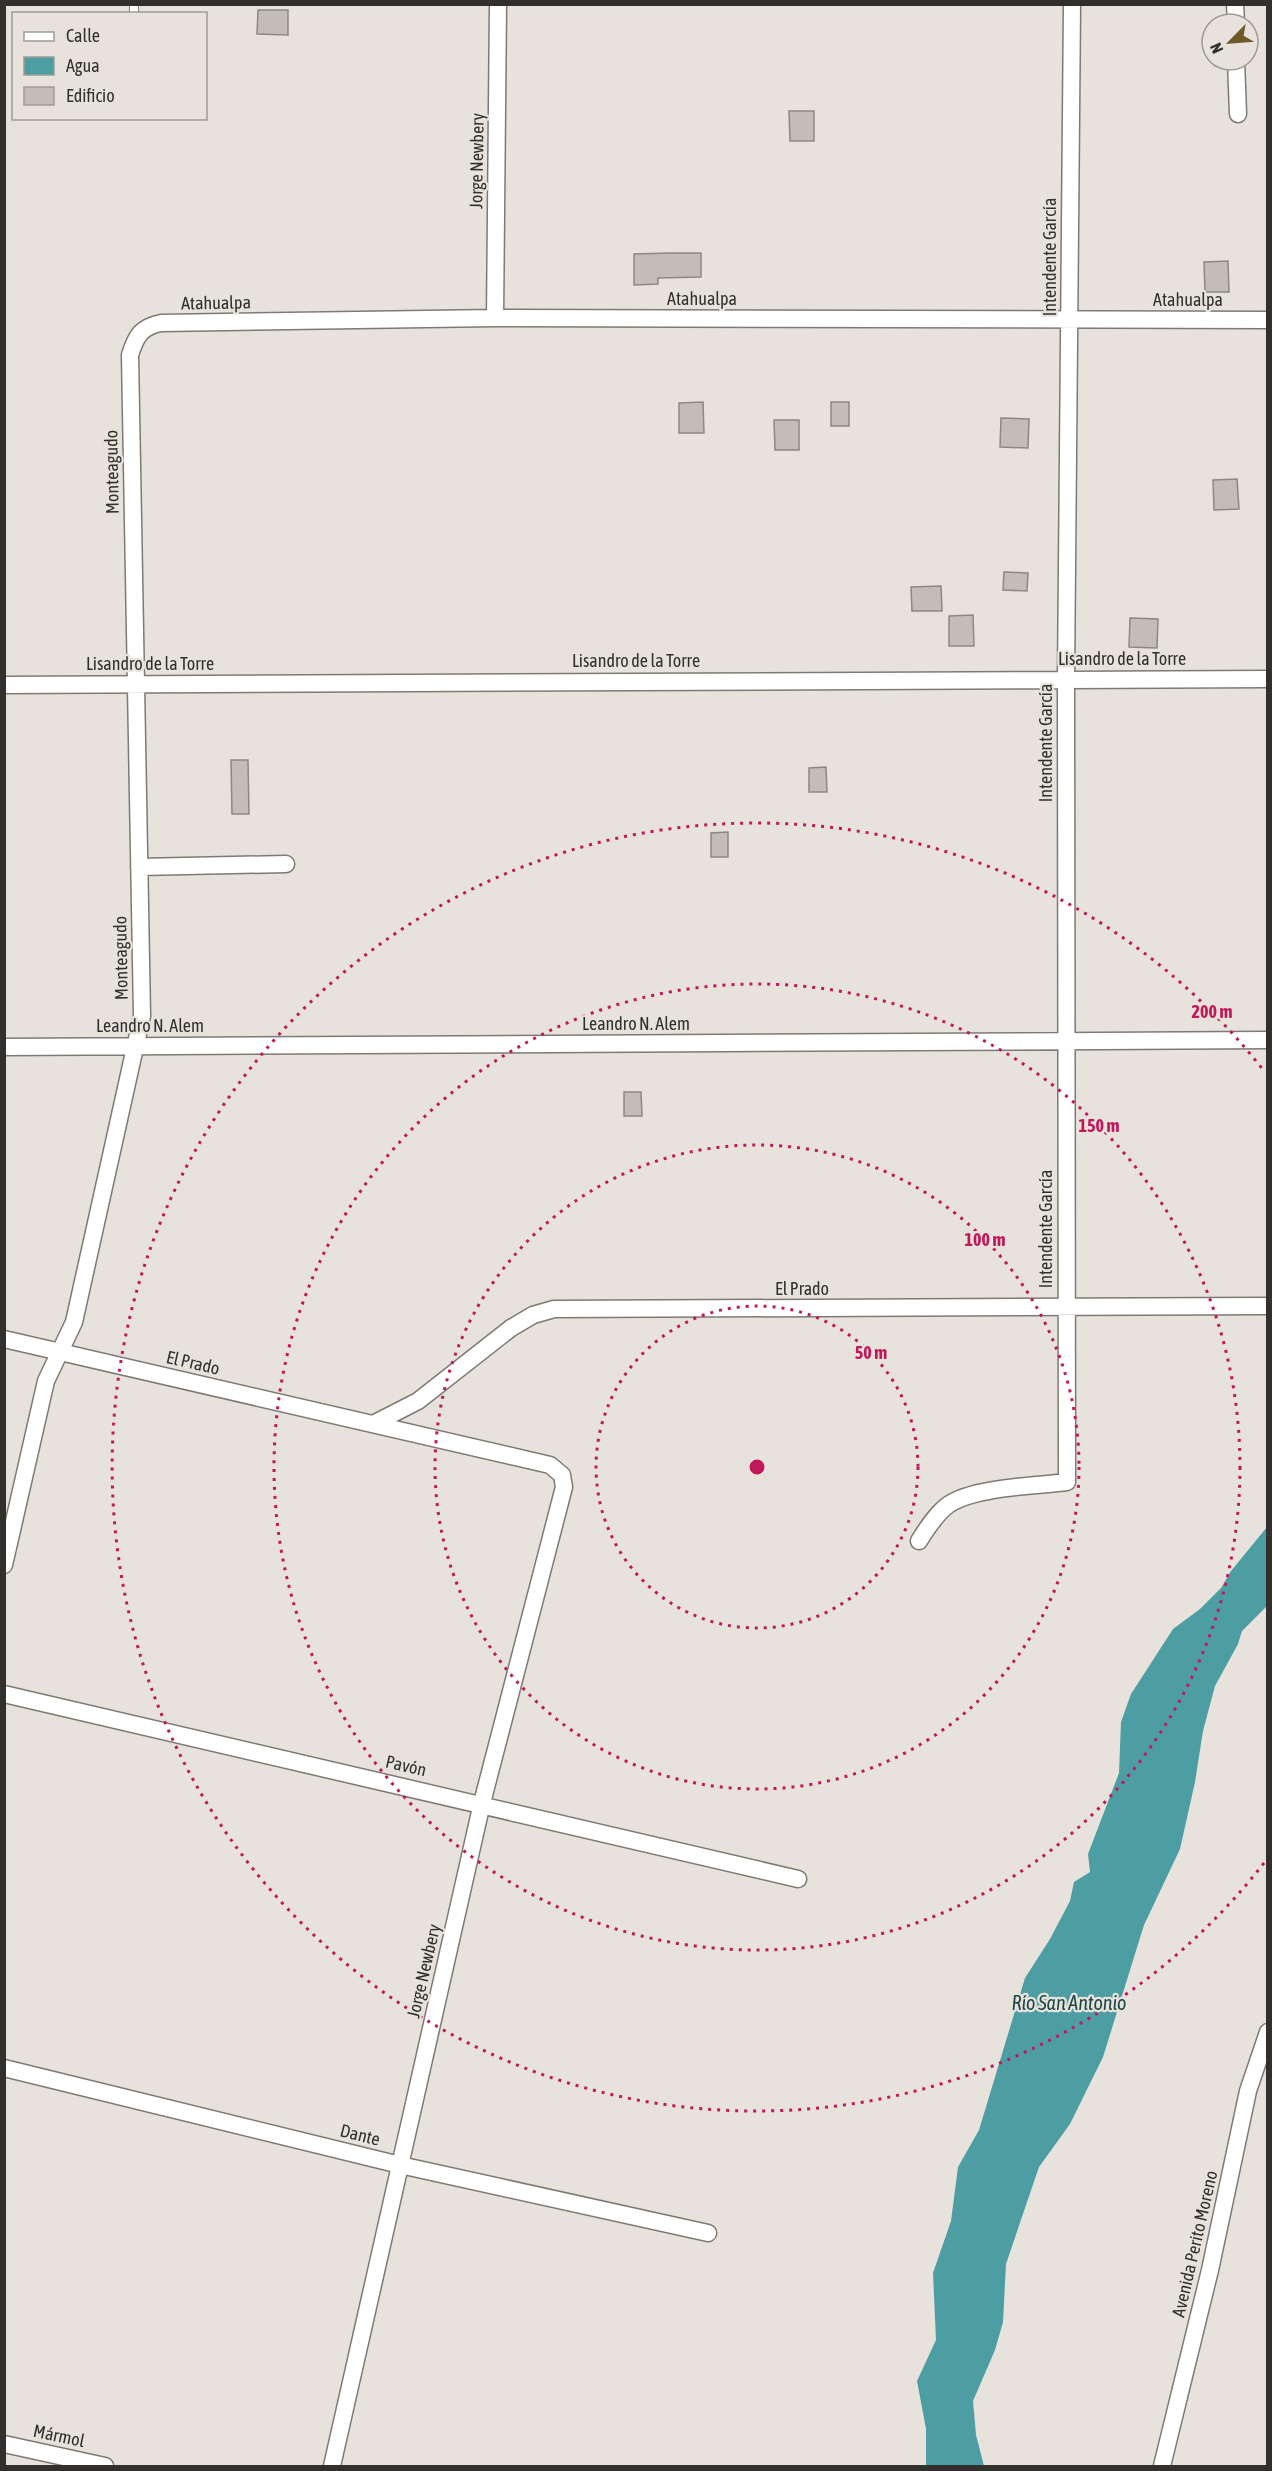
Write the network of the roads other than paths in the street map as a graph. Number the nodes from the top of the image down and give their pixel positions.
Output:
1 (498, 4) edge
2 (1072, 4) edge
3 (1236, 72) edge
4 (1238, 114) dead end
5 (495, 318) junction
6 (1069, 319) junction
7 (1268, 320) edge
8 (139, 333) joint
9 (1066, 678) junction
10 (1268, 679) edge
11 (135, 683) junction
12 (4, 685) edge
13 (286, 864) dead end
14 (139, 867) junction
15 (1065, 1040) junction
16 (1268, 1041) edge
17 (136, 1045) junction
18 (4, 1047) edge
19 (1268, 1306) edge
20 (1066, 1308) junction
21 (4, 1339) edge
22 (60, 1353) junction
23 (418, 1401) junction
24 (373, 1424) junction
25 (421, 1435) junction
26 (564, 1487) joint
27 (919, 1541) dead end
28 (4, 1565) edge
29 (4, 1694) edge
30 (482, 1803) junction
31 (798, 1879) dead end
32 (1268, 2032) edge
33 (4, 2068) edge
34 (400, 2165) junction
35 (708, 2233) dead end
36 (4, 2444) edge
37 (105, 2466) edge
38 (332, 2466) edge
39 (1162, 2466) edge

1 - 5 street, Jorge Newbery
2 - 6 street, Intendente García
3 - 4 street
5 - 6 street, Atahualpa
5 - 8 street, Atahualpa
6 - 7 street, Atahualpa
6 - 9 street, Intendente García
8 - 11 street, Monteagudo
9 - 10 street, Lisandro de la Torre
9 - 11 street, Lisandro de la Torre
9 - 15 street, Intendente García
11 - 12 street, Lisandro de la Torre
11 - 14 street, Monteagudo
13 - 14 street
14 - 17 street, Monteagudo
15 - 16 street, Leandro N. Alem
15 - 17 street, Leandro N. Alem
15 - 20 street, Intendente García
17 - 18 street, Leandro N. Alem
17 - 22 street, Monteagudo
19 - 20 street, El Prado
20 - 23 street, El Prado
20 - 27 street, Intendente García
21 - 22 street, El Prado
22 - 24 street, El Prado
22 - 28 street, Monteagudo
23 - 24 street, El Prado
23 - 25 street
24 - 25 street, El Prado
25 - 26 street, El Prado
26 - 30 street, Jorge Newbery
29 - 30 street, Pavón
30 - 31 street, Pavón
30 - 34 street, Jorge Newbery
32 - 39 street, Avenida Perito Moreno
33 - 34 street, Dante
34 - 35 street, Dante
34 - 38 street, Jorge Newbery
36 - 37 street, Mármol

